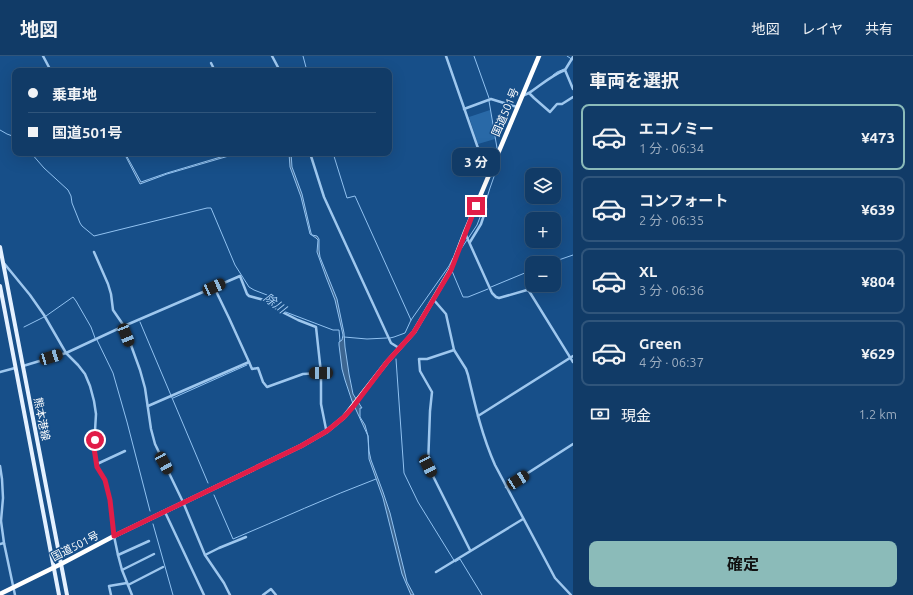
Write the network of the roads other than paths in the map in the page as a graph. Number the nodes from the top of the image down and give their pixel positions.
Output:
1 (43, 56) edge
2 (272, 56) edge
3 (446, 56) edge
4 (538, 57) edge
5 (573, 57) edge
6 (211, 63) dead end
7 (49, 68) edge
8 (214, 68) edge
9 (278, 68) edge
10 (565, 70) junction
11 (573, 89) edge
12 (529, 93) junction
13 (522, 96) junction
14 (573, 97) edge
15 (517, 107) junction
16 (464, 109) junction
17 (497, 154) junction
18 (311, 156) edge
19 (486, 209) dead end
20 (465, 232) junction
21 (469, 242) junction
22 (0, 246) edge
23 (94, 252) dead end
24 (3, 262) junction
25 (0, 286) edge
26 (214, 287) junction
27 (433, 299) junction
28 (124, 326) junction
29 (399, 348) junction
30 (454, 350) junction
31 (66, 353) junction
32 (572, 357) edge
33 (249, 362) junction
34 (573, 362) edge
35 (22, 366) junction
36 (15, 368) junction
37 (0, 372) edge
38 (321, 373) junction
39 (148, 406) junction
40 (478, 416) junction
41 (327, 431) junction
42 (573, 444) edge
43 (125, 450) dead end
44 (97, 464) junction
45 (0, 466) edge
46 (506, 487) junction
47 (183, 502) junction
48 (165, 512) junction
49 (523, 519) junction
50 (114, 536) junction
51 (246, 537) dead end
52 (149, 541) dead end
53 (4, 543) junction
54 (0, 544) edge
55 (470, 550) junction
56 (154, 554) dead end
57 (118, 555) junction
58 (205, 555) junction
59 (61, 564) junction
60 (54, 567) junction
61 (163, 567) dead end
62 (122, 570) junction
63 (436, 572) dead end
64 (127, 584) junction
65 (14, 587) junction
66 (0, 594) edge
67 (15, 595) edge
68 (59, 595) edge
69 (67, 595) edge
70 (111, 595) edge
71 (132, 595) edge
72 (204, 595) edge
73 (230, 595) edge
74 (263, 595) edge
75 (276, 595) edge
76 (571, 595) edge

1 - 7 street
2 - 9 street
3 - 16 street
4 - 13 highway, 国道501号
5 - 10 street
6 - 8 street
10 - 11 street
10 - 12 street
12 - 13 street
12 - 14 street
13 - 15 highway, 国道501号
15 - 16 street
15 - 17 highway, 国道501号
16 - 17 street
17 - 20 highway, 国道501号
18 - 29 street
19 - 21 street
20 - 21 street
20 - 27 highway, 国道501号
21 - 32 street
22 - 24 main road, 熊本港線
23 - 28 street
24 - 31 street
24 - 35 main road, 熊本港線
25 - 36 main road, 熊本港線
26 - 28 street
26 - 33 street
26 - 38 street
27 - 29 highway, 国道501号
27 - 30 street
28 - 31 street
28 - 39 street
29 - 41 highway, 国道501号
30 - 40 street
30 - 55 street
31 - 35 street
31 - 44 street
32 - 34 street
32 - 40 street
33 - 38 street
33 - 39 street
35 - 59 main road, 熊本港線
36 - 37 street
36 - 60 main road, 熊本港線
38 - 41 street
39 - 47 street
40 - 46 street
41 - 47 highway, 国道501号
42 - 46 street
43 - 44 street
44 - 50 street
45 - 53 street
46 - 49 street
47 - 48 highway, 国道501号
47 - 58 street
48 - 50 highway, 国道501号
48 - 72 street
49 - 55 street
49 - 76 street
50 - 57 street
50 - 59 highway, 国道501号
51 - 58 street
52 - 57 street
53 - 54 street
53 - 65 street
55 - 63 street
56 - 62 street
57 - 62 street
58 - 73 street
59 - 60 highway, 国道501号
59 - 69 main road, 熊本港線
60 - 65 highway, 国道501号
60 - 68 main road, 熊本港線
61 - 64 street
62 - 64 street
64 - 70 street
64 - 71 street
65 - 66 highway, 国道501号
65 - 67 street
74 - 75 street

